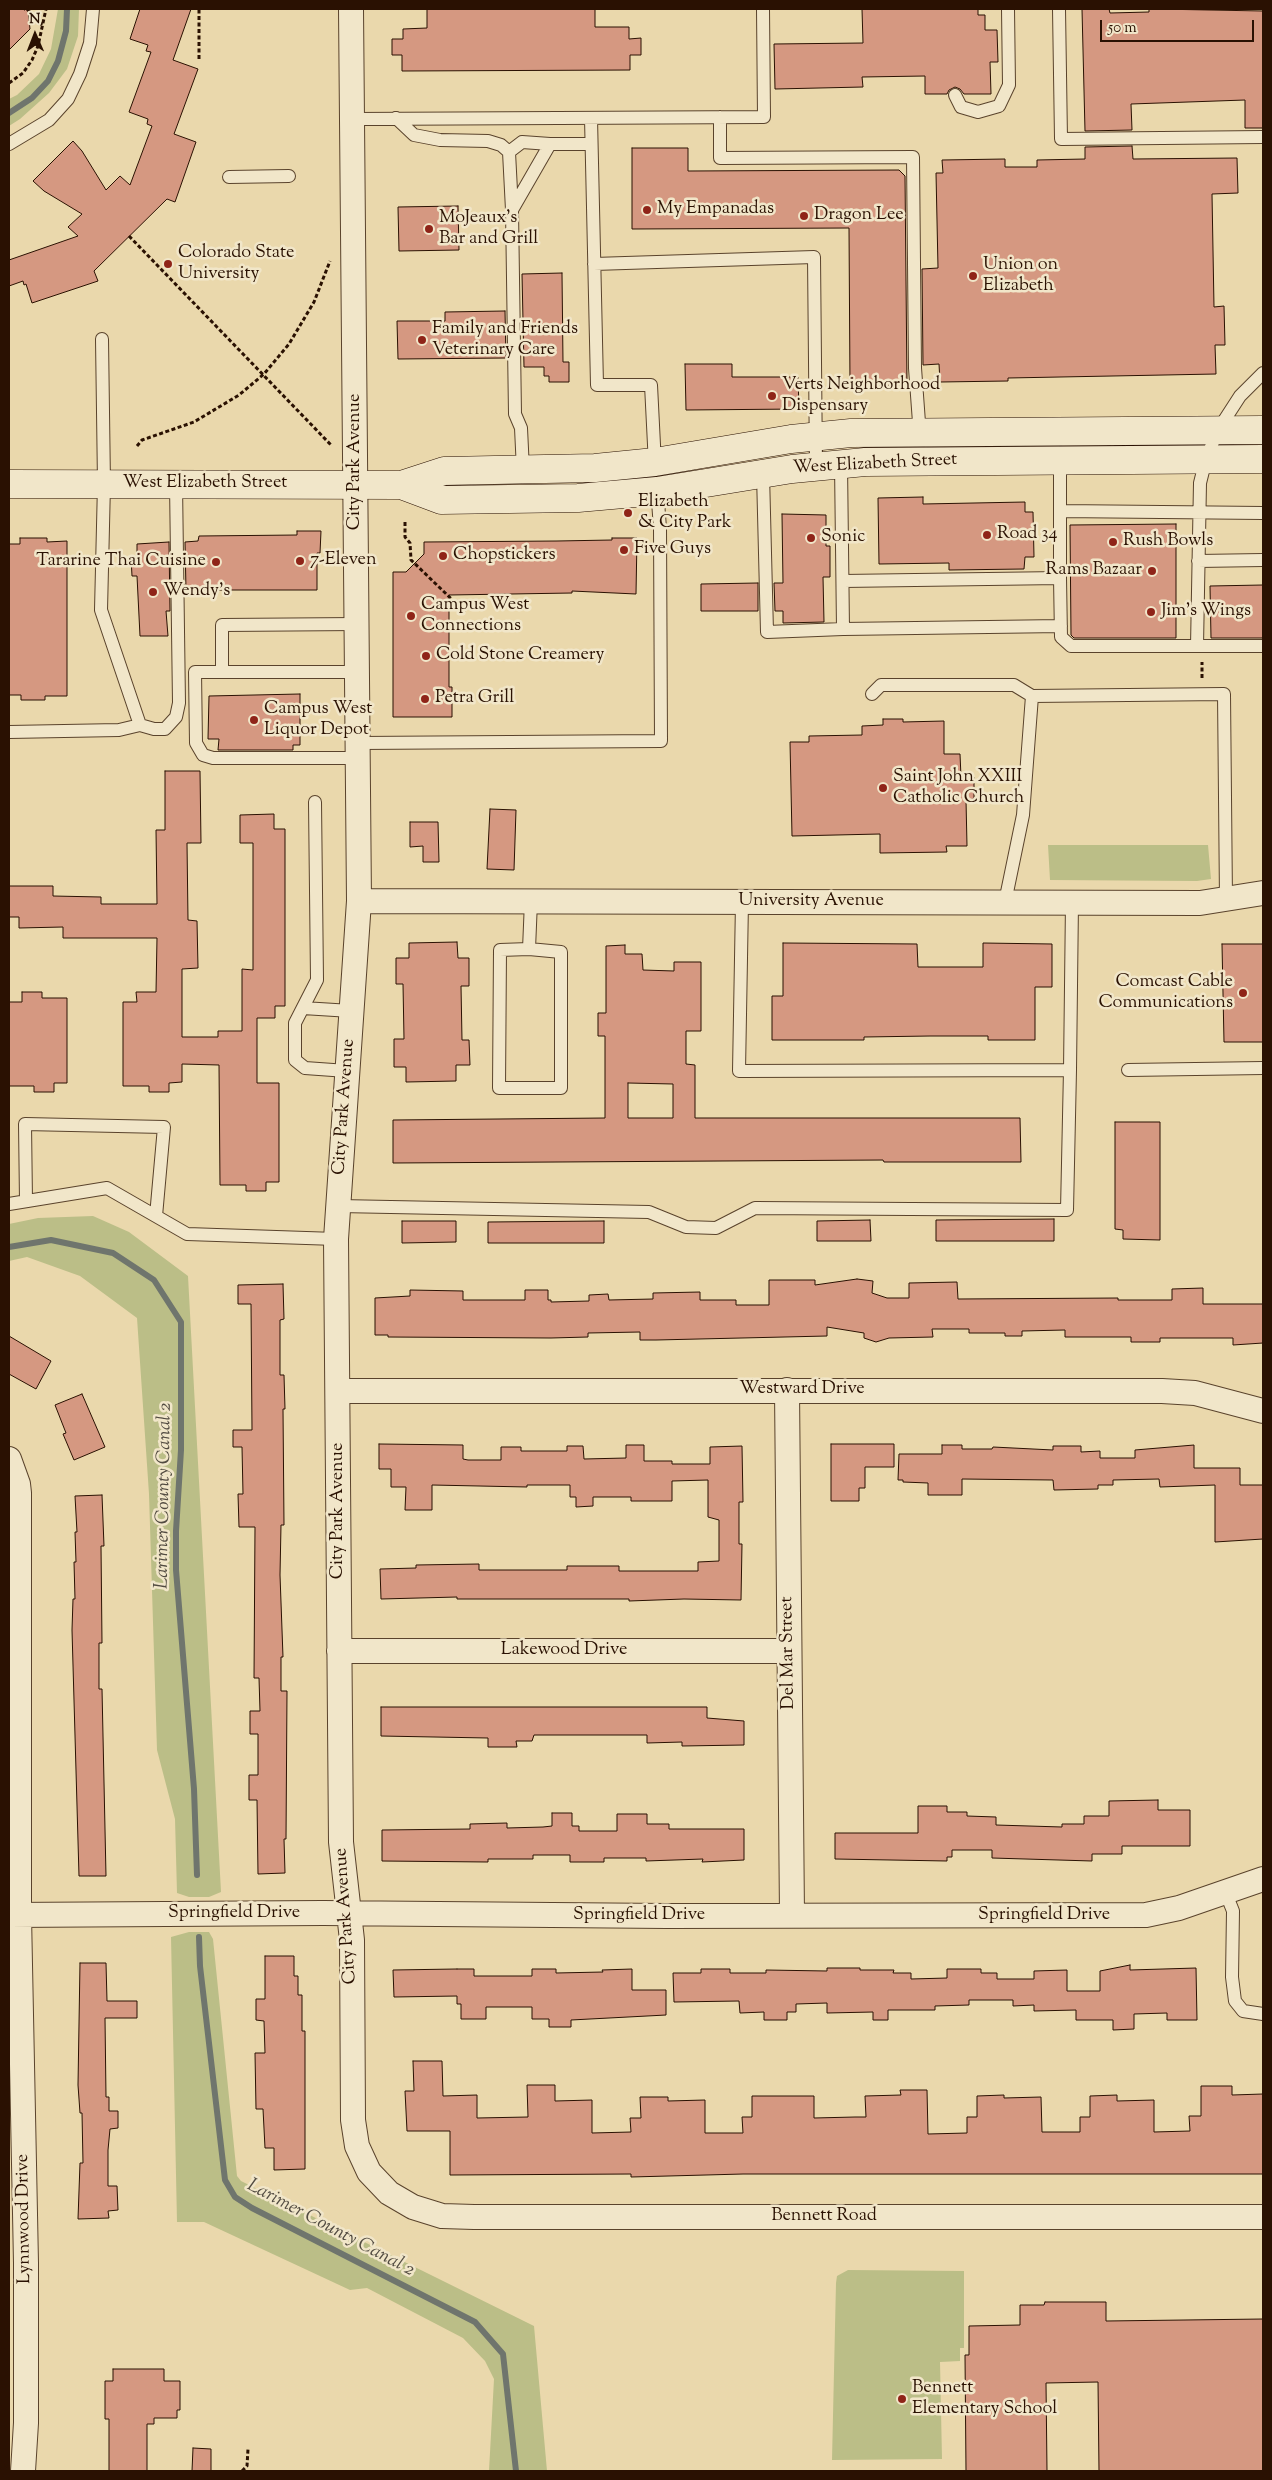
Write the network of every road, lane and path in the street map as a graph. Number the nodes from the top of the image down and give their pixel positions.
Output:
1 (25, 9) edge
2 (46, 9) edge
3 (93, 9) edge
4 (199, 9) edge
5 (352, 9) edge
6 (763, 9) edge
7 (1008, 9) edge
8 (1059, 9) edge
9 (42, 25) junction
10 (198, 59) dead end
11 (9, 83) edge
12 (955, 94) dead end
13 (720, 117) junction
14 (396, 118) junction
15 (591, 118) junction
16 (353, 119) junction
17 (1263, 137) edge
18 (9, 144) edge
19 (550, 144) junction
20 (592, 144) junction
21 (509, 152) junction
22 (289, 176) dead end
23 (229, 177) dead end
24 (512, 210) junction
25 (130, 236) dead end
26 (331, 258) dead end
27 (594, 264) junction
28 (102, 339) dead end
29 (1263, 373) edge
30 (264, 374) junction
31 (1218, 430) junction
32 (1263, 430) edge
33 (920, 431) junction
34 (816, 436) junction
35 (331, 445) dead end
36 (136, 446) dead end
37 (1060, 459) junction
38 (1206, 459) junction
39 (1263, 459) edge
40 (920, 461) junction
41 (655, 462) junction
42 (828, 465) junction
43 (523, 470) junction
44 (763, 474) junction
45 (9, 484) edge
46 (104, 484) junction
47 (176, 484) junction
48 (356, 484) junction
49 (401, 485) junction
50 (657, 491) junction
51 (1060, 511) junction
52 (1199, 512) junction
53 (1263, 513) edge
54 (405, 522) dead end
55 (1263, 560) edge
56 (1198, 561) junction
57 (1060, 578) junction
58 (843, 582) junction
59 (466, 613) dead end
60 (358, 624) junction
61 (1061, 626) junction
62 (843, 629) junction
63 (1197, 646) junction
64 (1263, 646) edge
65 (222, 672) junction
66 (358, 672) junction
67 (872, 694) dead end
68 (1202, 694) junction
69 (1032, 696) junction
70 (140, 724) junction
71 (9, 732) edge
72 (359, 750) junction
73 (315, 802) dead end
74 (1263, 894) edge
75 (1226, 900) junction
76 (359, 901) junction
77 (531, 901) junction
78 (742, 902) junction
79 (1005, 902) junction
80 (1072, 902) junction
81 (529, 949) junction
82 (303, 1008) junction
83 (351, 1011) junction
84 (1263, 1068) edge
85 (1070, 1070) junction
86 (1128, 1070) dead end
87 (347, 1071) junction
88 (26, 1201) junction
89 (9, 1204) edge
90 (339, 1206) junction
91 (156, 1216) junction
92 (336, 1239) junction
93 (787, 1390) junction
94 (338, 1391) junction
95 (1263, 1411) edge
96 (9, 1459) edge
97 (338, 1651) junction
98 (789, 1651) junction
99 (1263, 1879) edge
100 (1225, 1891) junction
101 (349, 1913) junction
102 (14, 1915) edge
103 (792, 1916) junction
104 (1263, 2014) edge
105 (389, 2193) joint
106 (1263, 2217) edge
107 (248, 2449) dead end
108 (23, 2471) edge
109 (242, 2471) edge

1 - 9 path
2 - 9 path
3 - 18 lane
4 - 10 path
5 - 16 street, City Park Avenue
6 - 13 lane
7 - 12 lane
8 - 17 lane
9 - 11 path
13 - 15 lane
13 - 33 lane
14 - 15 lane
14 - 16 lane
14 - 21 lane
15 - 20 lane
16 - 48 street, City Park Avenue
19 - 20 lane
19 - 21 lane
19 - 24 lane
20 - 27 lane
21 - 24 lane
22 - 23 lane
24 - 43 lane
25 - 30 path
26 - 30 path
27 - 34 lane
27 - 41 lane
28 - 46 lane
29 - 31 lane
30 - 35 path
30 - 36 path
31 - 32 main road, West Elizabeth Street
31 - 33 main road, West Elizabeth Street
31 - 38 lane
33 - 34 main road, West Elizabeth Street
33 - 40 lane
34 - 41 main road, West Elizabeth Street
34 - 42 lane
37 - 38 main road, West Elizabeth Street
37 - 40 main road, West Elizabeth Street
37 - 51 lane
38 - 39 main road, West Elizabeth Street
38 - 52 lane
40 - 42 main road, West Elizabeth Street
41 - 43 main road, West Elizabeth Street
41 - 50 lane
42 - 44 main road, West Elizabeth Street
42 - 58 lane
43 - 49 main road, West Elizabeth Street
44 - 50 main road, West Elizabeth Street
44 - 62 lane
45 - 46 main road, West Elizabeth Street
46 - 47 main road, West Elizabeth Street
46 - 70 lane
47 - 48 main road, West Elizabeth Street
47 - 70 lane
48 - 49 main road, West Elizabeth Street
48 - 60 street, City Park Avenue
49 - 50 main road, West Elizabeth Street
50 - 72 lane
51 - 52 lane
51 - 57 lane
52 - 53 lane
52 - 56 lane
54 - 59 path
55 - 56 lane
56 - 63 lane
57 - 58 lane
57 - 61 lane
58 - 62 lane
60 - 65 lane
60 - 66 street, City Park Avenue
61 - 62 lane
61 - 63 lane
63 - 64 lane
63 - 68 path
65 - 66 lane
65 - 72 lane
66 - 72 street, City Park Avenue
67 - 69 lane
68 - 69 lane
68 - 75 lane
69 - 79 lane
70 - 71 lane
72 - 76 street, City Park Avenue
73 - 82 lane
74 - 75 street, University Avenue
75 - 80 street, University Avenue
76 - 77 street, University Avenue
76 - 83 street, City Park Avenue
77 - 78 street, University Avenue
77 - 81 lane
78 - 79 street, University Avenue
78 - 85 lane
79 - 80 street, University Avenue
80 - 85 lane
81 - 81 lane
82 - 83 lane
82 - 87 lane
83 - 87 street, City Park Avenue
84 - 86 lane
85 - 90 lane
87 - 90 street, City Park Avenue
88 - 89 lane
88 - 91 lane
88 - 91 lane
90 - 92 street, City Park Avenue
91 - 92 lane
92 - 94 street, City Park Avenue
93 - 94 street, Westward Drive
93 - 95 street, Westward Drive
93 - 98 street, Del Mar Street
94 - 97 street, City Park Avenue
96 - 102 street, Lynnwood Drive
97 - 98 street, Lakewood Drive
97 - 101 street, City Park Avenue
98 - 103 street, Del Mar Street
99 - 100 street, Springfield Drive
100 - 103 street, Springfield Drive
100 - 104 lane
101 - 102 street, Springfield Drive
101 - 103 street, Springfield Drive
101 - 105 street, City Park Avenue
102 - 108 street, Lynnwood Drive
105 - 106 street, Bennett Road
107 - 109 path

